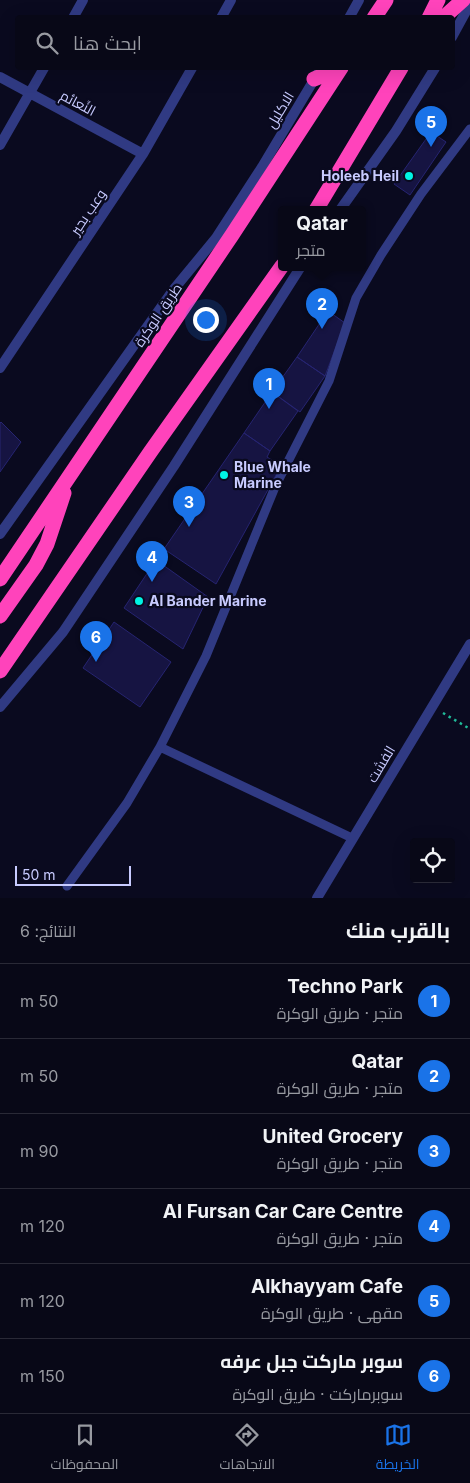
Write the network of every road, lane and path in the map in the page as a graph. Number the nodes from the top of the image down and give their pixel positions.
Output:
1 (83, 0) edge
2 (231, 0) edge
3 (359, 0) edge
4 (386, 0) edge
5 (438, 0) edge
6 (463, 0) edge
7 (470, 4) edge
8 (75, 15) edge
9 (223, 15) edge
10 (351, 15) edge
11 (376, 15) edge
12 (430, 15) edge
13 (446, 15) edge
14 (455, 32) edge
15 (43, 70) edge
16 (191, 70) edge
17 (332, 70) edge
18 (340, 70) edge
19 (400, 70) edge
20 (434, 70) edge
21 (318, 73) edge
22 (0, 76) edge
23 (30, 93) junction
24 (470, 129) edge
25 (0, 145) edge
26 (143, 154) junction
27 (262, 167) joint
28 (318, 206) edge
29 (343, 206) edge
30 (278, 271) edge
31 (298, 271) edge
32 (0, 368) edge
33 (68, 478) junction
34 (0, 534) edge
35 (0, 580) edge
36 (0, 616) edge
37 (470, 644) edge
38 (0, 671) edge
39 (432, 706) junction
40 (0, 707) edge
41 (470, 729) edge
42 (160, 747) junction
43 (352, 838) junction
44 (67, 886) dead end
45 (317, 898) edge

1 - 8 street
2 - 9 street
3 - 10 street
4 - 11 highway
5 - 12 highway
6 - 13 highway
7 - 14 street
15 - 23 street
16 - 26 street, وعب بحير
17 - 21 highway
18 - 33 highway, طريق الوكرة
19 - 28 highway
20 - 29 street
21 - 27 street, الاكليل
22 - 23 street, النًعائم
23 - 25 street
23 - 26 street, النًعائم
24 - 42 lane
26 - 32 street, وعب بحير
27 - 34 street, طريق الوكرة
30 - 38 highway
31 - 40 street
33 - 35 highway, طريق الوكرة
33 - 36 highway
37 - 39 street, الفشت
39 - 41 path
39 - 43 street, الفشت
42 - 43 lane
42 - 44 lane
43 - 45 street, الفشت

